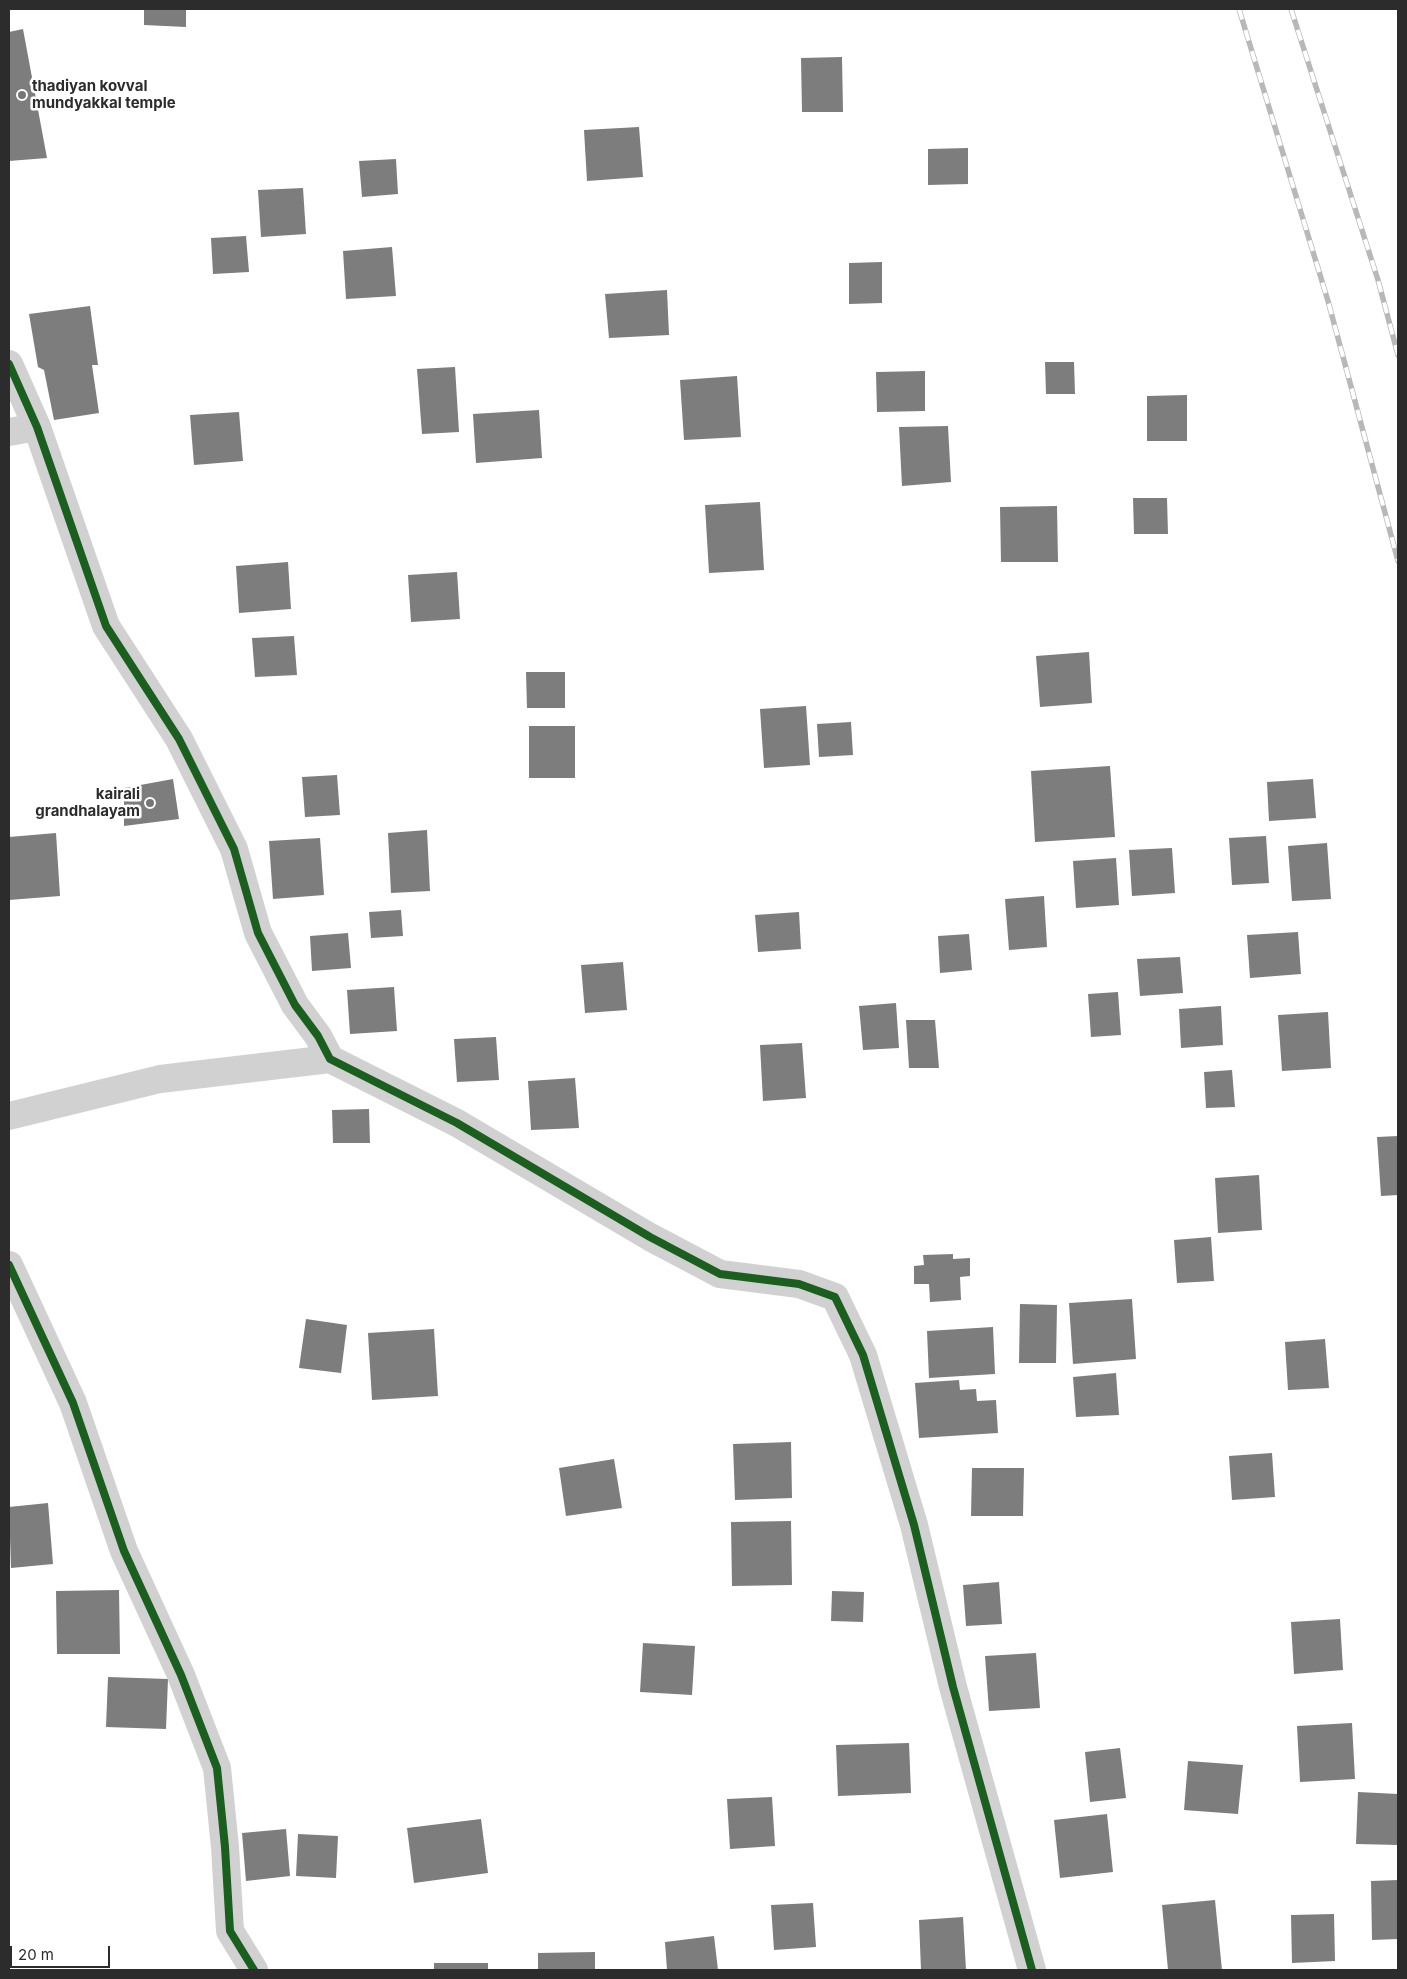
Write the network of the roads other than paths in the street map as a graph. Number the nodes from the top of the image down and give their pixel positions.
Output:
1 (9, 364) edge
2 (37, 427) junction
3 (9, 432) edge
4 (330, 1059) junction
5 (9, 1116) edge
6 (9, 1265) edge
7 (254, 1970) edge
8 (1032, 1970) edge

1 - 2 street
2 - 3 street
2 - 4 street
4 - 5 street
4 - 8 street
6 - 7 street

